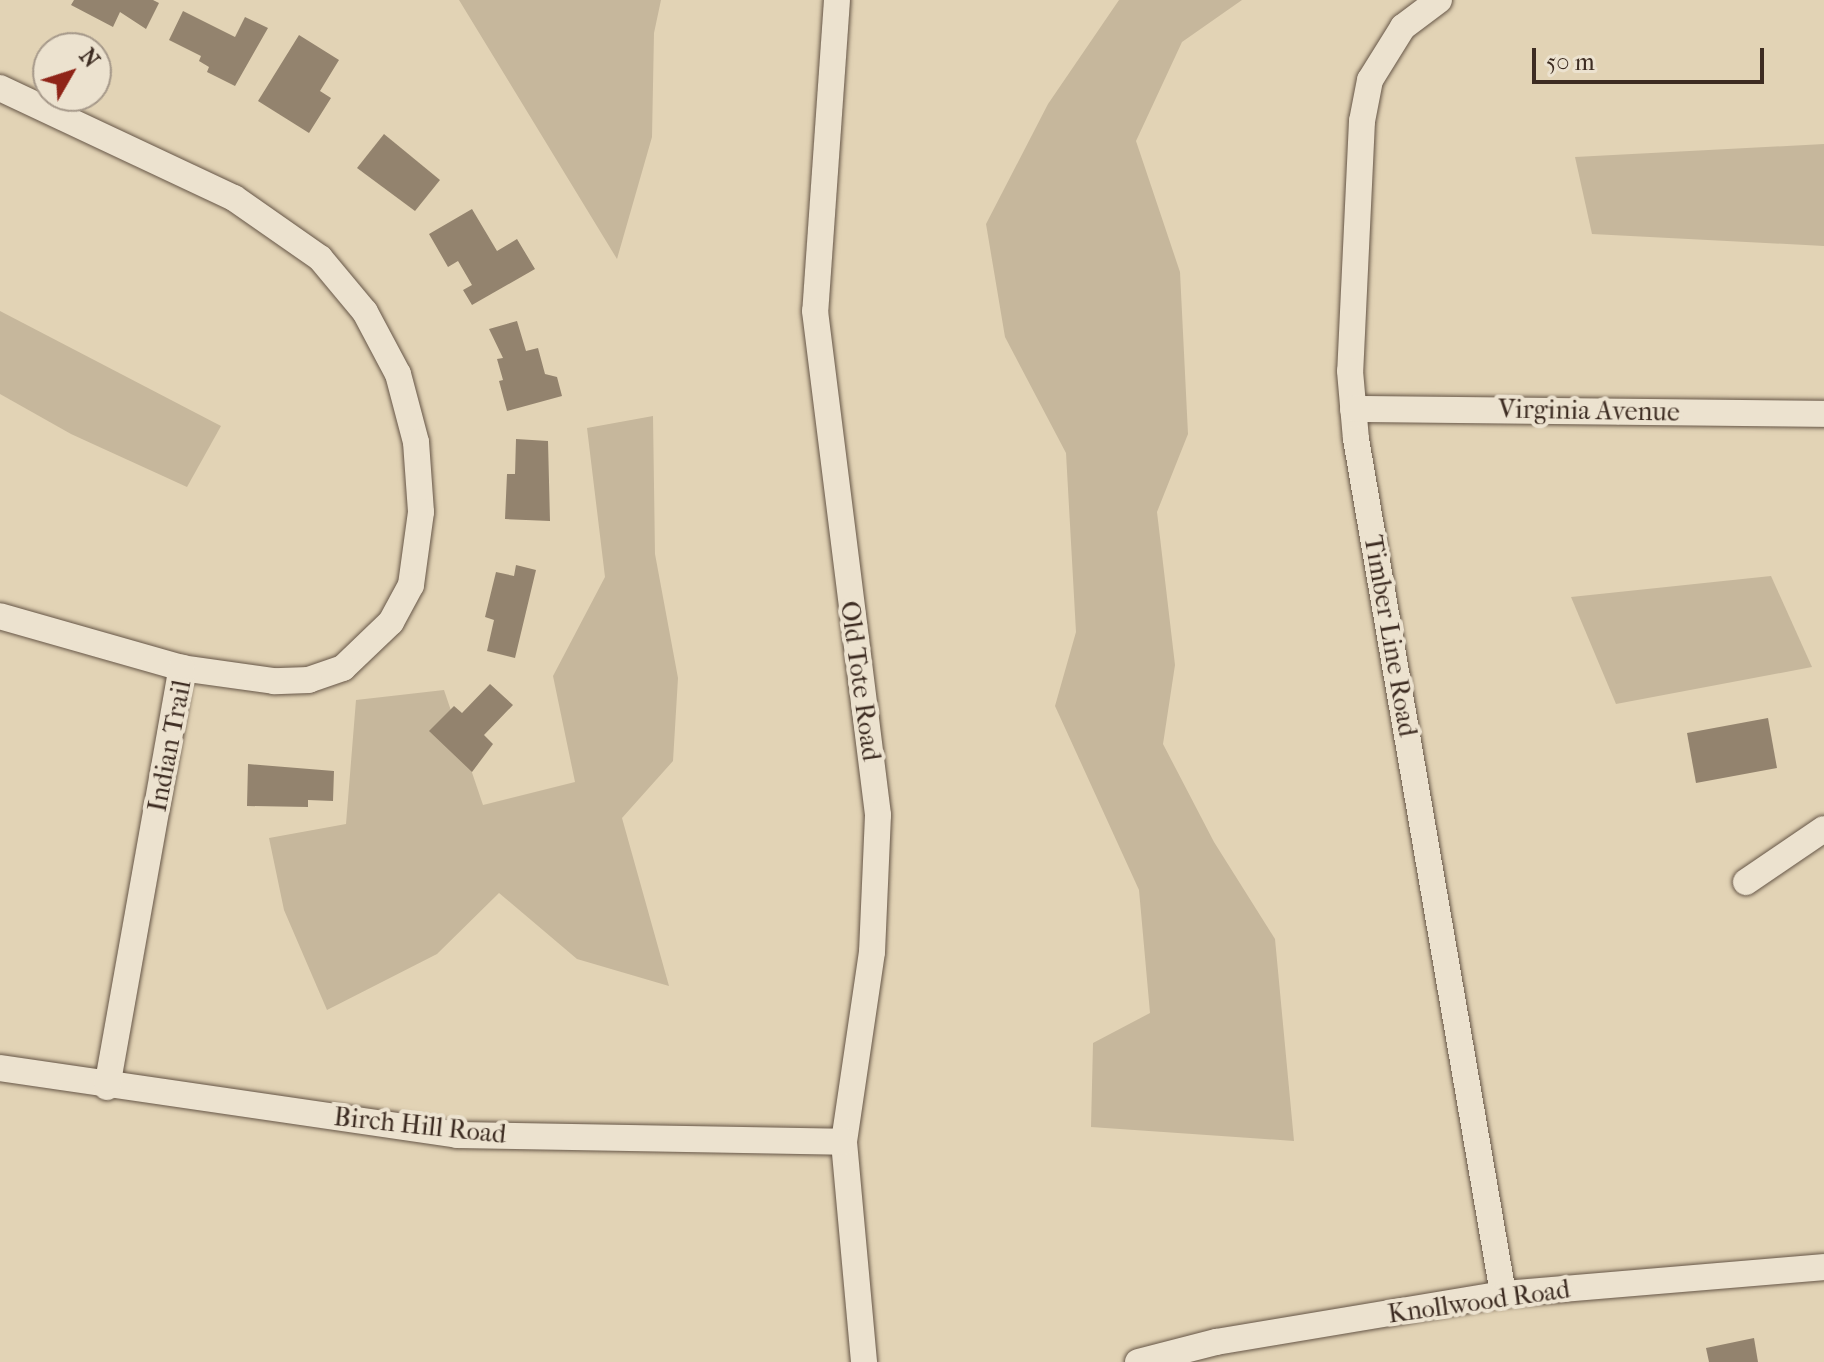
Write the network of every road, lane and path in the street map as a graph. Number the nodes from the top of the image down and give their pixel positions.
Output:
1 (837, 0) edge
2 (1439, 0) edge
3 (0, 88) edge
4 (1353, 409) junction
5 (1824, 414) edge
6 (0, 616) edge
7 (182, 668) junction
8 (1824, 829) edge
9 (1746, 882) dead end
10 (0, 1068) edge
11 (107, 1087) junction
12 (844, 1142) junction
13 (1824, 1267) edge
14 (1503, 1294) junction
15 (864, 1362) edge
16 (1138, 1362) edge

1 - 12 street, Old Tote Road
2 - 4 street, Timber Line Road
3 - 7 street, Indian Trail
4 - 5 street, Virginia Avenue
4 - 14 street, Timber Line Road
6 - 7 street
7 - 11 street, Indian Trail
8 - 9 street
10 - 11 street, Birch Hill Road
11 - 12 street, Birch Hill Road
12 - 15 street, Old Tote Road
13 - 14 street, Knollwood Road
14 - 16 street, Knollwood Road

